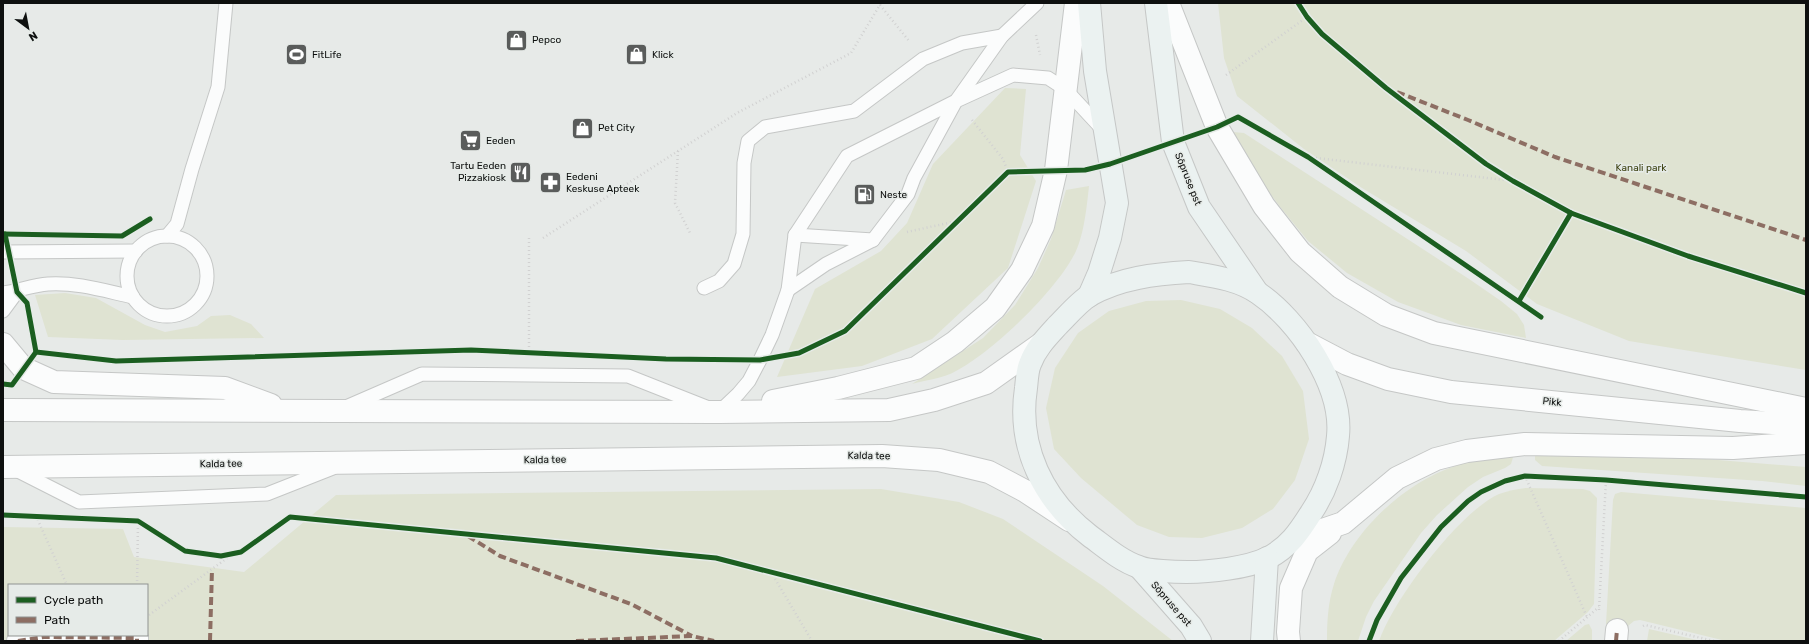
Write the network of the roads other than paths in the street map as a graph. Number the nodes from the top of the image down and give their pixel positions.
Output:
1 (226, 3) edge
2 (1037, 3) edge
3 (1076, 3) edge
4 (1089, 3) edge
5 (1156, 3) edge
6 (1168, 3) edge
7 (1002, 36) junction
8 (1065, 90) junction
9 (956, 101) junction
10 (1106, 133) junction
11 (167, 236) junction
12 (795, 236) junction
13 (873, 240) junction
14 (136, 251) junction
15 (3, 252) edge
16 (704, 288) dead end
17 (788, 290) junction
18 (17, 292) junction
19 (1257, 292) junction
20 (3, 293) edge
21 (1089, 296) junction
22 (133, 297) junction
23 (3, 312) edge
24 (5, 343) edge
25 (1307, 343) junction
26 (1041, 344) junction
27 (1806, 409) edge
28 (3, 410) edge
29 (285, 410) junction
30 (338, 410) junction
31 (719, 412) junction
32 (1806, 426) edge
33 (1806, 443) edge
34 (346, 462) junction
35 (7, 467) edge
36 (1072, 522) junction
37 (1343, 523) junction
38 (1294, 540) junction
39 (1267, 558) junction
40 (1140, 568) junction
41 (18, 641) edge
42 (137, 641) edge
43 (1200, 641) edge
44 (1262, 641) edge
45 (1289, 641) edge

1 - 11 lane
2 - 7 lane
3 - 8 street
4 - 10 main road
5 - 19 main road, Sõpruse pst
6 - 27 street
7 - 9 lane
7 - 16 lane
8 - 9 lane
8 - 10 lane
8 - 31 street
9 - 12 lane
9 - 13 lane
10 - 21 main road
11 - 14 lane
11 - 22 lane
12 - 13 lane
12 - 17 lane
13 - 17 lane
14 - 15 lane
14 - 22 lane
17 - 31 lane
18 - 20 lane
18 - 22 lane
18 - 23 lane
19 - 21 main road
19 - 25 main road
21 - 26 main road
24 - 29 street
25 - 32 street, Pikk
25 - 38 main road
26 - 31 street
26 - 36 main road
28 - 29 street
29 - 30 street
30 - 31 street
30 - 31 lane
33 - 37 street
34 - 35 street, Kalda tee
34 - 35 lane
34 - 36 street, Kalda tee
36 - 40 main road
37 - 38 street
37 - 45 street
38 - 39 main road
39 - 40 main road
39 - 44 main road
40 - 43 main road, Sõpruse pst
41 - 42 street

